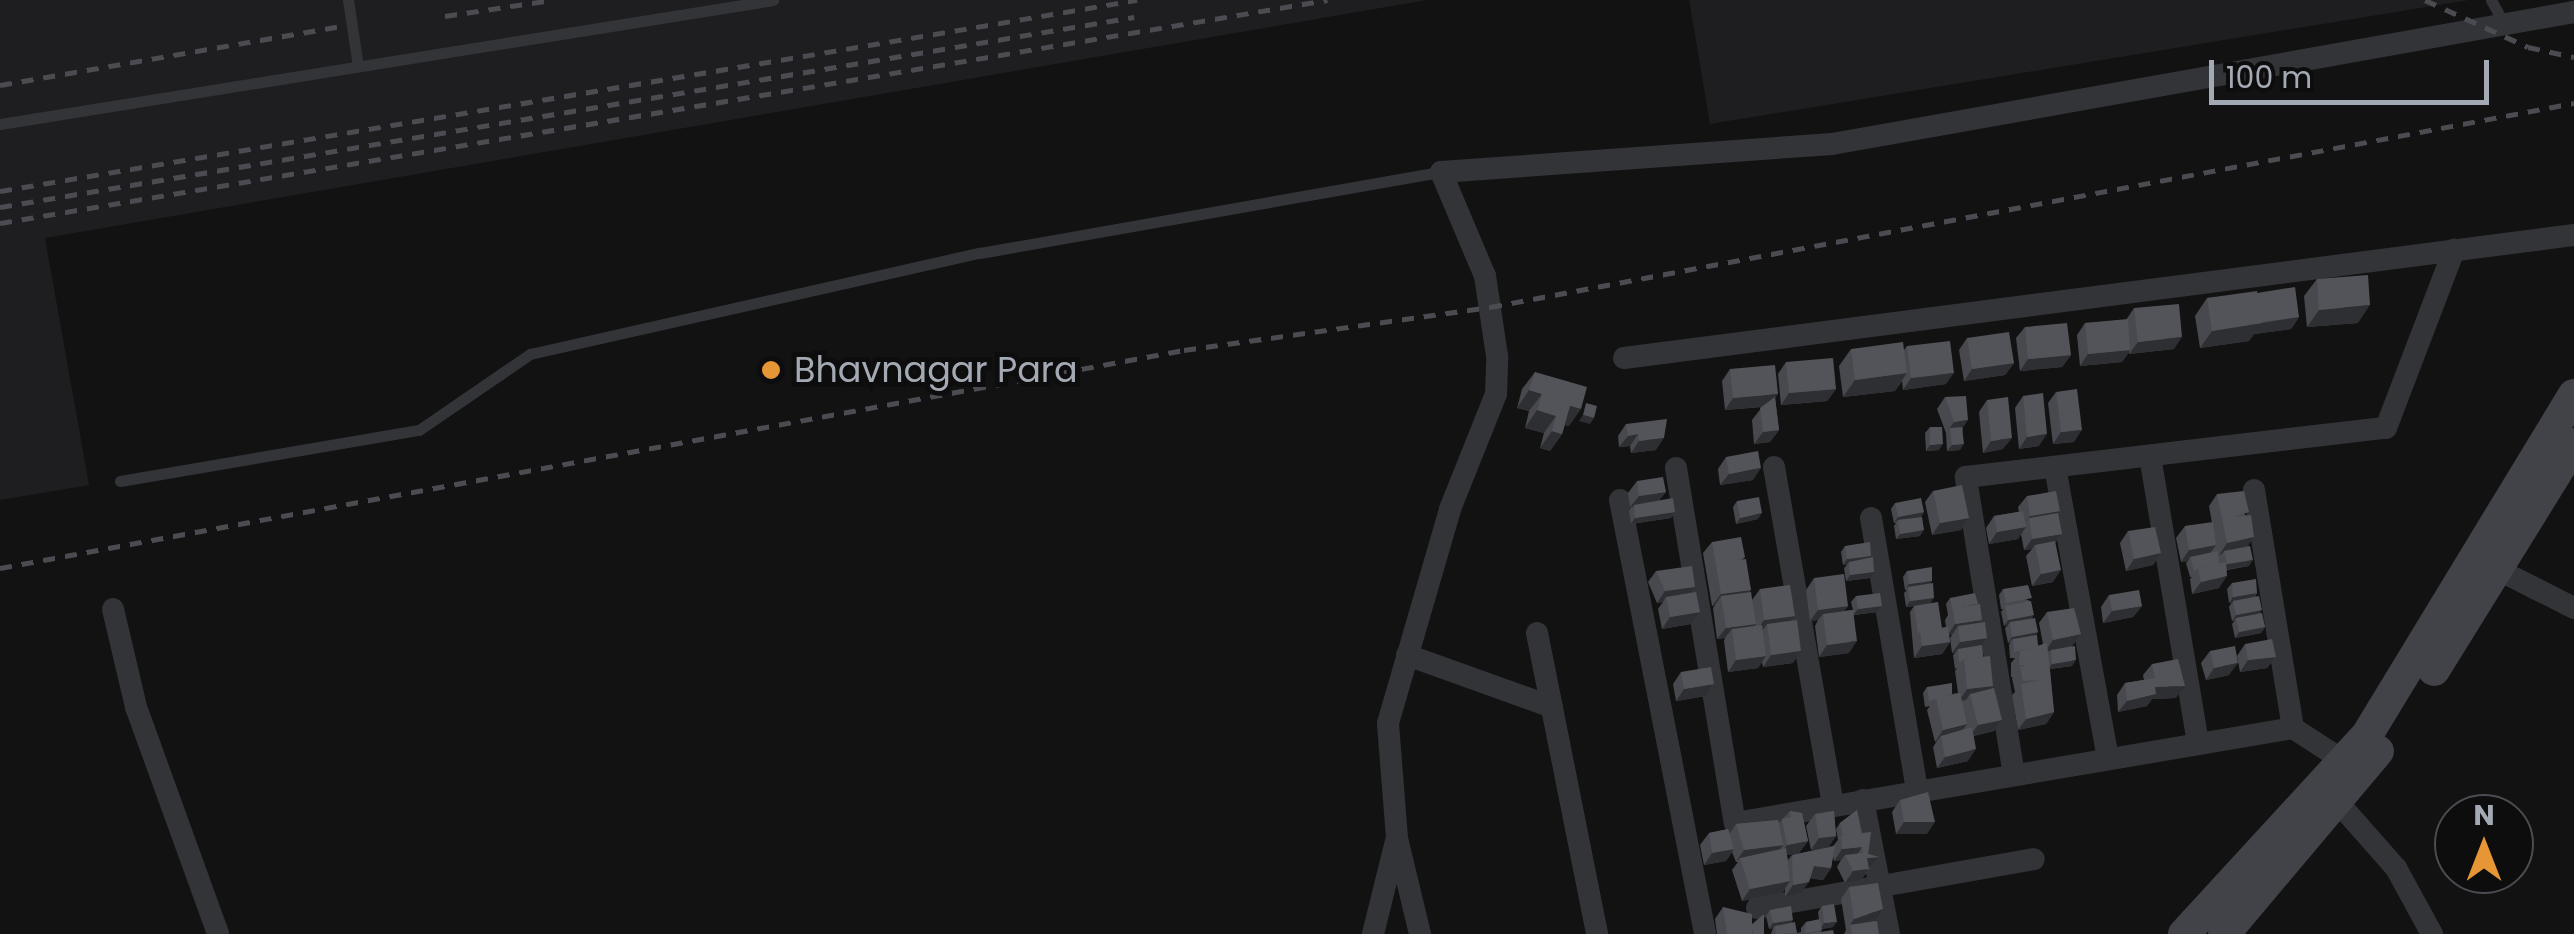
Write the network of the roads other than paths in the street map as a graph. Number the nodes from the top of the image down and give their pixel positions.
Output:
1 (348, 0) edge
2 (773, 0) edge
3 (2491, 0) edge
4 (2574, 12) edge
5 (2505, 25) junction
6 (358, 66) junction
7 (0, 124) edge
8 (1441, 172) junction
9 (2574, 234) edge
10 (2454, 250) junction
11 (1624, 358) dead end
12 (2574, 396) edge
13 (2574, 444) edge
14 (2150, 456) junction
15 (1774, 467) dead end
16 (2055, 467) junction
17 (1676, 468) dead end
18 (120, 481) dead end
19 (2254, 490) dead end
20 (1620, 500) dead end
21 (1871, 518) dead end
22 (2486, 564) junction
23 (2574, 608) edge
24 (113, 610) dead end
25 (1537, 632) dead end
26 (1408, 655) junction
27 (1552, 706) junction
28 (2293, 728) junction
29 (2198, 744) junction
30 (2108, 759) junction
31 (2014, 775) junction
32 (2335, 782) junction
33 (1917, 791) junction
34 (1863, 800) junction
35 (1833, 805) junction
36 (1396, 838) junction
37 (2034, 859) dead end
38 (1587, 884) junction
39 (1880, 886) junction
40 (1757, 908) dead end
41 (218, 934) edge
42 (1374, 934) edge
43 (1420, 934) edge
44 (1578, 934) edge
45 (1596, 934) edge
46 (1705, 934) edge
47 (1889, 934) edge
48 (2184, 934) edge
49 (2224, 934) edge
50 (2432, 934) edge

1 - 6 lane
2 - 6 lane
3 - 5 lane
4 - 5 street
5 - 8 street
6 - 7 lane
8 - 18 lane
8 - 26 street
9 - 10 street
10 - 11 street
10 - 14 street
12 - 22 street
13 - 22 street
14 - 16 street
14 - 29 street
15 - 35 street
16 - 30 street
16 - 31 street
17 - 35 street
19 - 28 street
20 - 46 street
21 - 33 street
22 - 23 street
22 - 32 street
24 - 41 street
25 - 27 street
26 - 27 street
26 - 36 street
27 - 38 street
28 - 29 street
28 - 32 street
29 - 30 street
30 - 31 street
31 - 33 street
32 - 48 street
32 - 49 street
32 - 50 street
33 - 34 street
34 - 35 street
34 - 39 street
36 - 42 street
36 - 43 street
37 - 39 street
38 - 44 street
38 - 45 street
39 - 40 street
39 - 47 street

